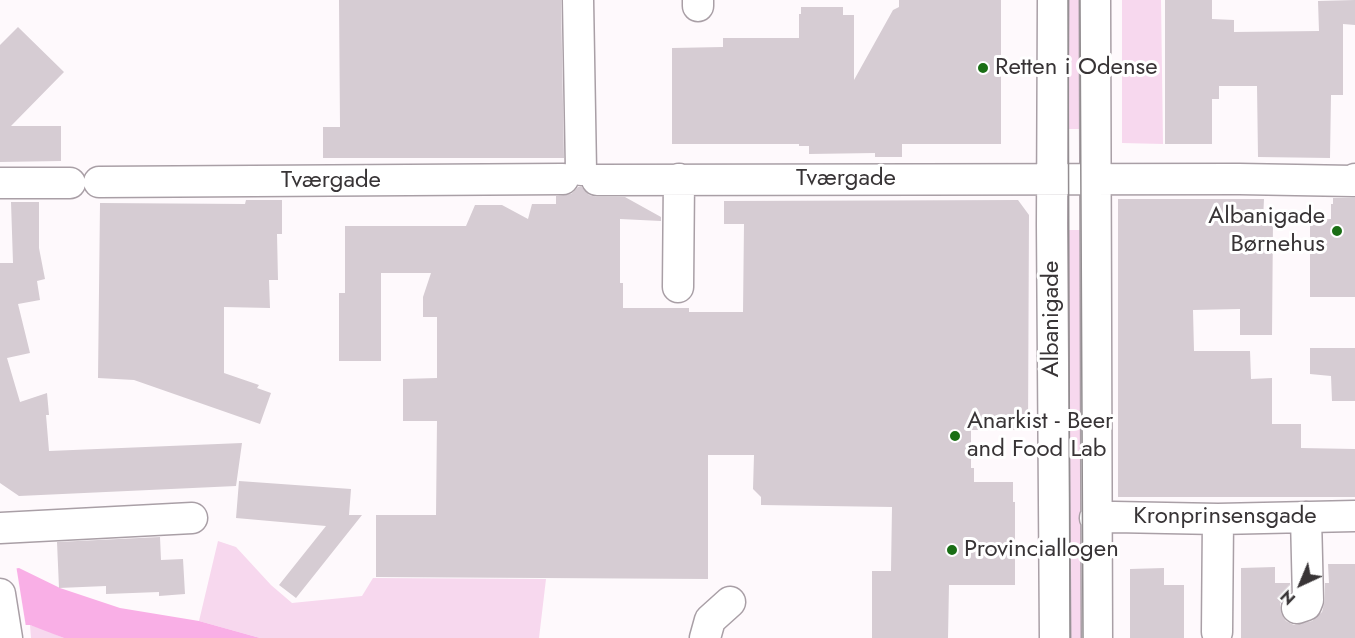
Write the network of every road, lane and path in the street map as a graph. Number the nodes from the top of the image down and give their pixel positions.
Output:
1 (578, 0) edge
2 (1053, 0) edge
3 (1095, 0) edge
4 (580, 176) junction
5 (679, 179) junction
6 (1095, 179) junction
7 (1355, 179) edge
8 (1053, 180) junction
9 (99, 182) dead end
10 (0, 183) edge
11 (70, 183) dead end
12 (678, 288) dead end
13 (1355, 516) edge
14 (1306, 517) junction
15 (192, 518) dead end
16 (1095, 519) junction
17 (1218, 519) junction
18 (0, 528) edge
19 (0, 594) edge
20 (730, 602) dead end
21 (1297, 608) dead end
22 (1217, 632) dead end
23 (7, 634) edge
24 (705, 638) edge
25 (1055, 638) edge
26 (1097, 638) edge

1 - 4 street
2 - 8 street, Albanigade
3 - 6 street, Albanigade
4 - 5 street, Tværgade
4 - 9 street, Tværgade
5 - 8 street, Tværgade
5 - 12 street
6 - 7 street, Tværgade
6 - 8 street, Tværgade
6 - 16 street, Albanigade
8 - 25 street, Albanigade
10 - 11 street
13 - 14 street, Kronprinsensgade
14 - 17 street, Kronprinsensgade
14 - 21 street
15 - 18 street
16 - 17 street, Kronprinsensgade
16 - 26 street, Albanigade
17 - 22 street
19 - 23 street
20 - 24 street

